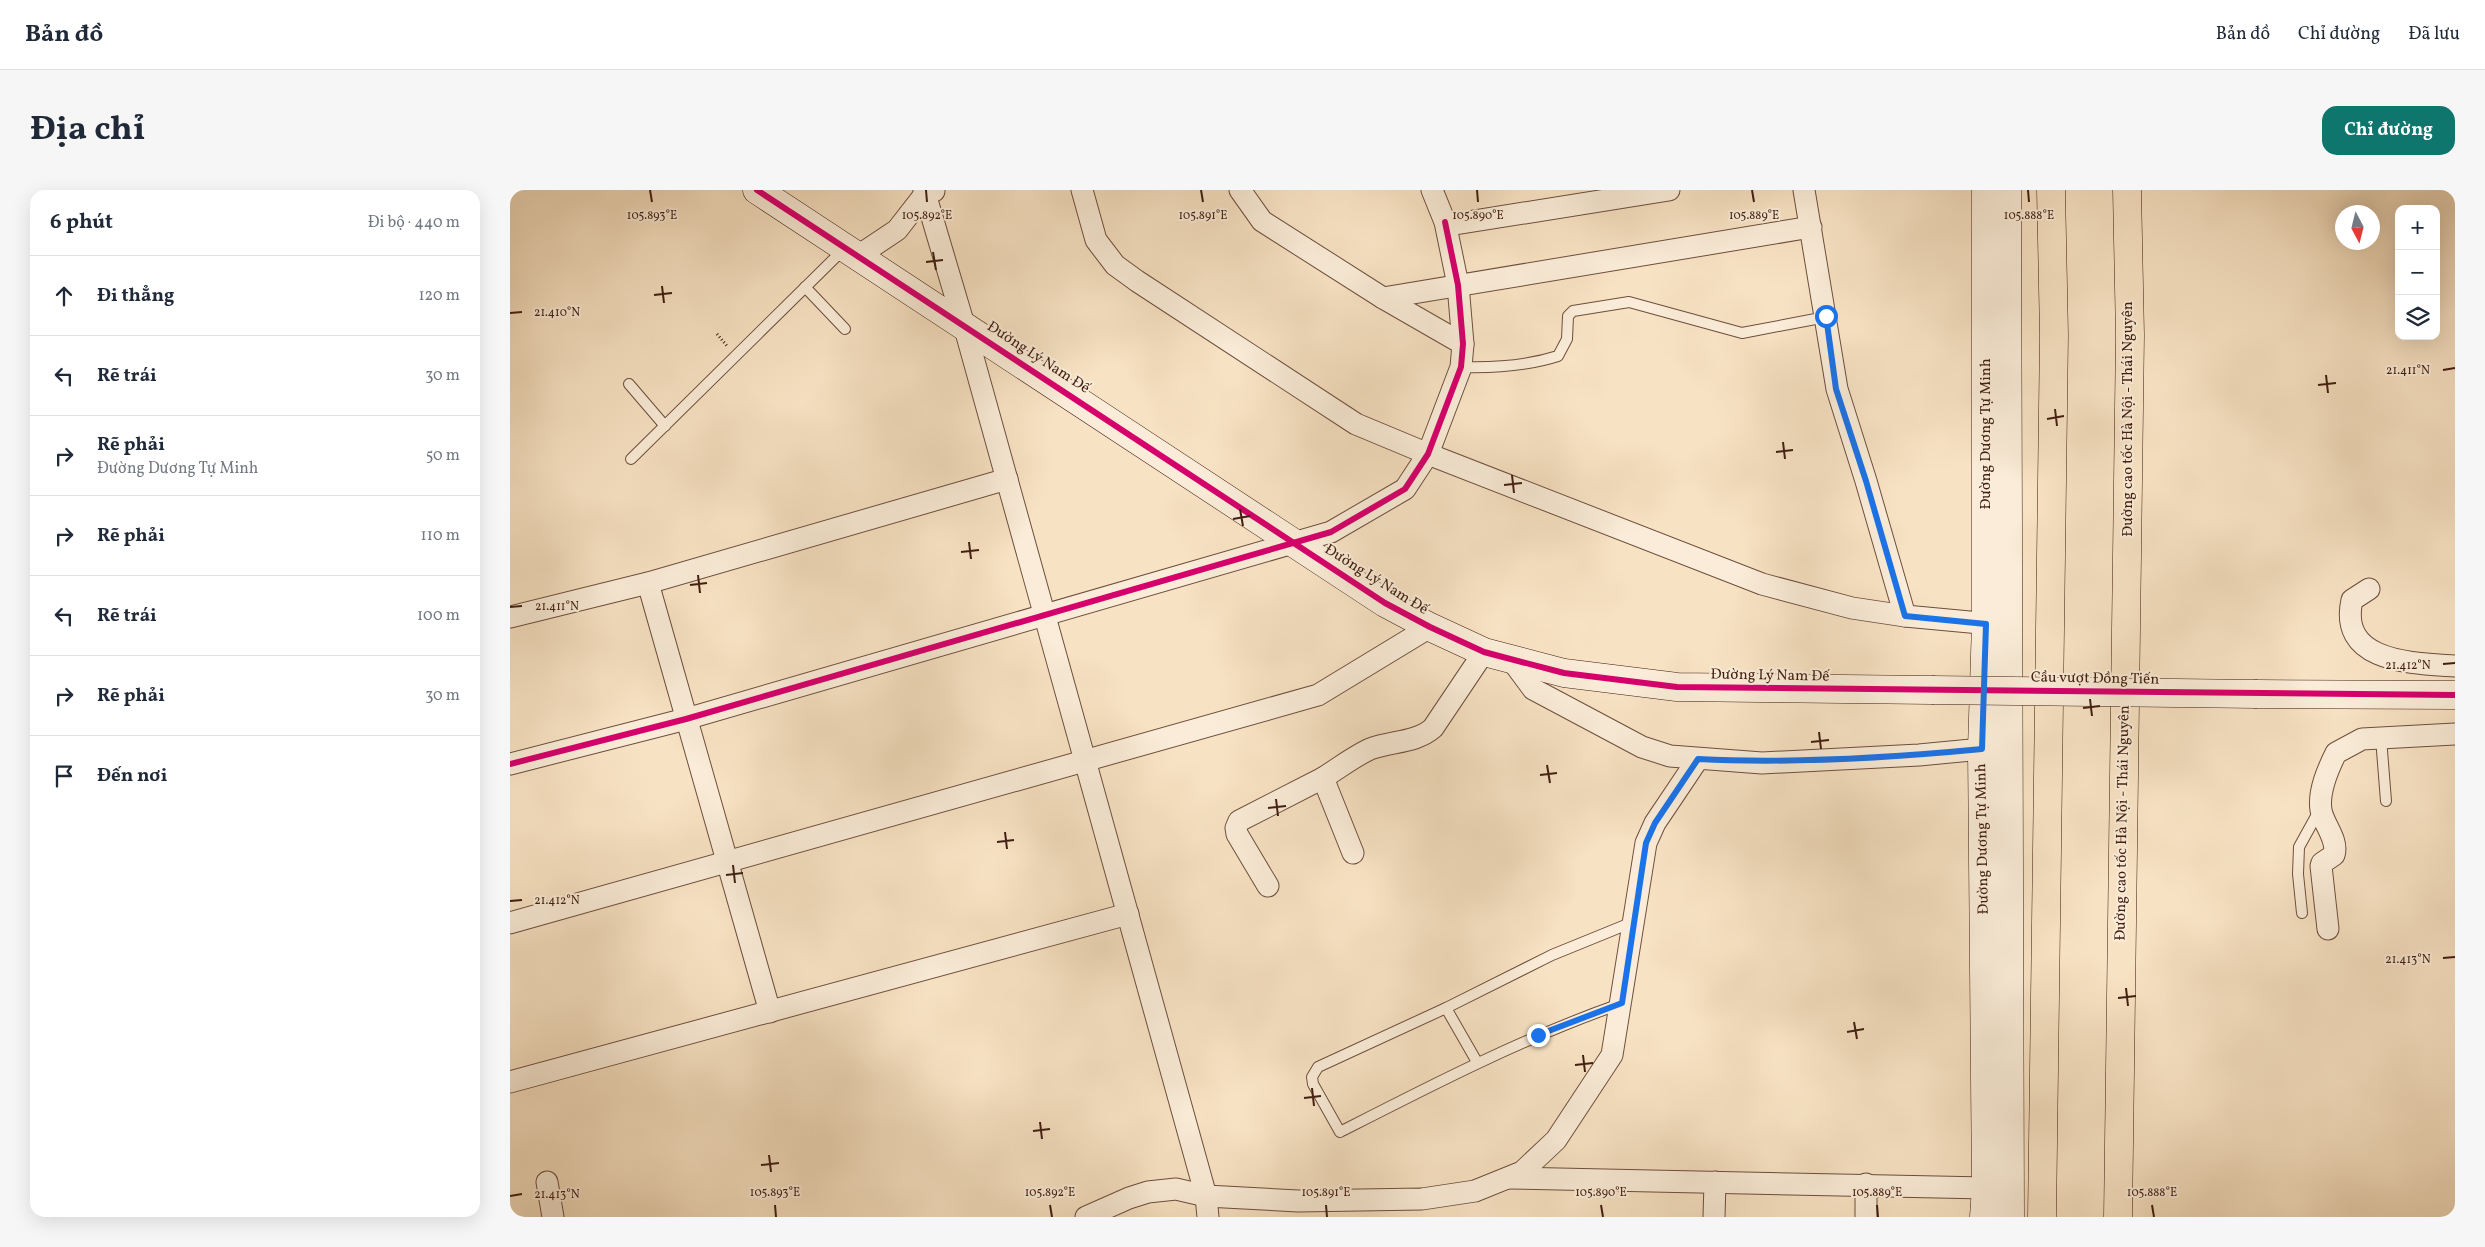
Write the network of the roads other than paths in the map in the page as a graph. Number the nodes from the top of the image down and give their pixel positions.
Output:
1 (757, 190) edge
2 (1082, 190) edge
3 (1240, 190) edge
4 (1432, 190) edge
5 (1669, 190) edge
6 (1804, 190) edge
7 (1986, 190) edge
8 (2008, 190) edge
9 (2051, 190) edge
10 (2127, 190) edge
11 (929, 191) edge
12 (1613, 194) edge
13 (1445, 222) junction
14 (1811, 227) junction
15 (852, 251) junction
16 (1458, 285) junction
17 (805, 287) junction
18 (1383, 298) junction
19 (1826, 316) junction
20 (964, 325) junction
21 (844, 329) dead end
22 (1464, 344) junction
23 (1461, 367) junction
24 (629, 384) dead end
25 (665, 426) junction
26 (1428, 454) junction
27 (631, 459) dead end
28 (1007, 479) junction
29 (1293, 544) junction
30 (648, 583) junction
31 (2369, 589) dead end
32 (1045, 615) junction
33 (1905, 616) junction
34 (510, 617) edge
35 (1998, 624) junction
36 (1430, 627) junction
37 (1484, 652) junction
38 (1510, 658) junction
39 (2455, 666) edge
40 (1932, 690) joint
41 (2455, 695) edge
42 (686, 719) junction
43 (2455, 735) edge
44 (2381, 738) junction
45 (1982, 749) junction
46 (1085, 759) junction
47 (1698, 759) junction
48 (510, 764) edge
49 (1323, 778) junction
50 (2386, 801) dead end
51 (2320, 808) junction
52 (1353, 853) dead end
53 (727, 863) junction
54 (1268, 886) dead end
55 (2302, 913) dead end
56 (1128, 914) junction
57 (1633, 922) junction
58 (510, 923) edge
59 (2328, 929) dead end
60 (1622, 1003) junction
61 (1446, 1008) junction
62 (770, 1012) junction
63 (1477, 1062) junction
64 (510, 1082) edge
65 (1509, 1178) junction
66 (547, 1182) dead end
67 (1715, 1182) junction
68 (1866, 1184) junction
69 (1986, 1188) junction
70 (1206, 1196) junction
71 (553, 1217) edge
72 (1086, 1217) edge
73 (1208, 1217) edge
74 (1714, 1217) edge
75 (1866, 1217) edge
76 (1984, 1217) edge
77 (2010, 1217) edge
78 (2042, 1217) edge
79 (2118, 1217) edge

1 - 15 street, Đường Lý Nam Đế
2 - 26 street
3 - 18 street
4 - 13 street
5 - 12 street
6 - 14 street
7 - 35 street, Đường Dương Tự Minh
8 - 35 street, Đường Dương Tự Minh
9 - 78 highway
10 - 79 highway, Đường cao tốc Hà Nội - Thái Nguyên
11 - 15 street
11 - 20 street
12 - 13 street
13 - 16 street
14 - 16 street
14 - 19 street
15 - 17 lane
15 - 20 street, Đường Lý Nam Đế
16 - 18 street
16 - 22 street
17 - 21 lane
17 - 25 lane
18 - 22 street
19 - 23 lane
19 - 33 street
20 - 28 street
20 - 29 street, Đường Lý Nam Đế
22 - 23 street
23 - 26 street
24 - 25 lane
25 - 27 lane
26 - 29 street
26 - 33 street
28 - 30 street
28 - 32 street
29 - 32 street
29 - 36 street, Đường Lý Nam Đế
30 - 34 street
30 - 42 street
31 - 39 street
32 - 42 street
32 - 46 street
33 - 35 street
35 - 45 street, Đường Dương Tự Minh
35 - 77 street, Đường Dương Tự Minh
36 - 37 street, Đường Lý Nam Đế
36 - 46 street
37 - 38 street, Đường Lý Nam Đế
37 - 49 street
38 - 40 street, Đường Lý Nam Đế
38 - 47 street
40 - 41 street, Cầu vượt Đồng Tiến, bridge
42 - 48 street
42 - 53 street
43 - 44 street
44 - 50 lane
44 - 51 street
45 - 47 street
45 - 69 street, Đường Dương Tự Minh
46 - 53 street
46 - 56 street
47 - 57 street
49 - 52 street
49 - 54 street
51 - 55 lane
51 - 59 street
53 - 58 street
53 - 62 street
56 - 62 street
56 - 70 street
57 - 60 street
57 - 61 lane
60 - 63 lane
60 - 65 street
61 - 63 lane
61 - 63 lane
62 - 64 street
65 - 67 street
65 - 70 street
66 - 71 street
67 - 68 street
67 - 74 street
68 - 69 street
68 - 75 street
69 - 76 street, Đường Dương Tự Minh
70 - 72 street
70 - 73 street

